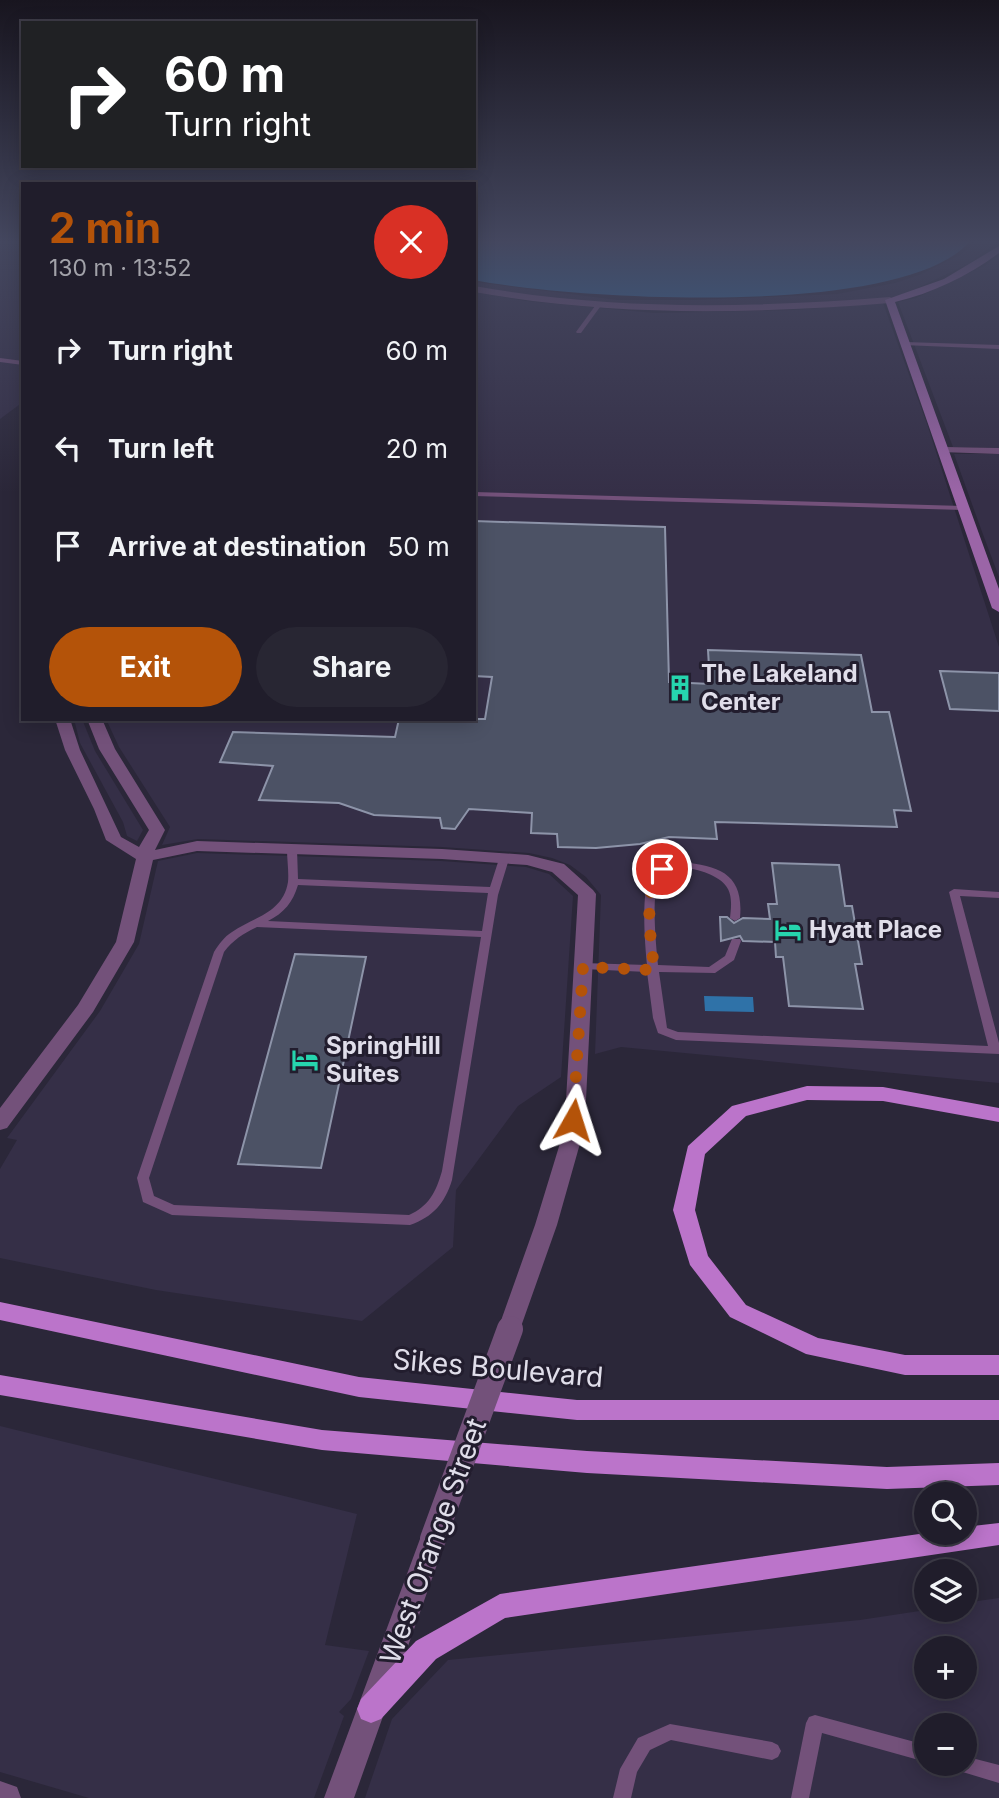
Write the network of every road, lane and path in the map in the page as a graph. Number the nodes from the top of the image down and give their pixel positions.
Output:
1 (584, 325) edge
2 (898, 325) edge
3 (579, 332) dead end
4 (905, 345) junction
5 (999, 347) edge
6 (0, 360) edge
7 (21, 363) edge
8 (945, 450) junction
9 (999, 451) edge
10 (476, 494) edge
11 (963, 508) junction
12 (999, 608) edge
13 (61, 721) edge
14 (95, 721) edge
15 (292, 849) junction
16 (145, 857) junction
17 (504, 859) junction
18 (293, 882) junction
19 (495, 890) junction
20 (999, 895) edge
21 (735, 918) dead end
22 (260, 924) junction
23 (487, 934) junction
24 (736, 941) dead end
25 (583, 967) junction
26 (654, 970) junction
27 (997, 1050) edge
28 (999, 1115) edge
29 (0, 1123) edge
30 (0, 1311) edge
31 (999, 1365) edge
32 (0, 1385) edge
33 (999, 1410) edge
34 (999, 1474) edge
35 (999, 1534) edge
36 (371, 1709) junction
37 (772, 1751) dead end
38 (914, 1751) edge
39 (977, 1768) edge
40 (999, 1774) edge
41 (0, 1796) edge
42 (6, 1798) edge
43 (339, 1798) edge
44 (622, 1798) edge
45 (800, 1798) edge

1 - 3 lane
2 - 4 main road
4 - 5 lane
4 - 8 main road
6 - 7 lane
8 - 9 street
8 - 11 main road
10 - 11 lane
11 - 12 main road
13 - 16 street
14 - 16 street
15 - 16 street, West Orange Street
15 - 17 street, West Orange Street
15 - 18 lane
16 - 29 street
17 - 19 lane
17 - 25 street, West Orange Street
18 - 19 lane
18 - 22 lane
19 - 23 lane
20 - 27 lane
21 - 26 lane
22 - 23 lane
22 - 23 lane
24 - 26 lane
25 - 26 lane
25 - 36 street, West Orange Street, bridge
26 - 27 lane
28 - 31 main road
30 - 33 main road, Sikes Boulevard
32 - 34 main road
35 - 36 main road
36 - 43 street, West Orange Street
37 - 44 lane
38 - 45 lane
39 - 40 lane
41 - 42 street

